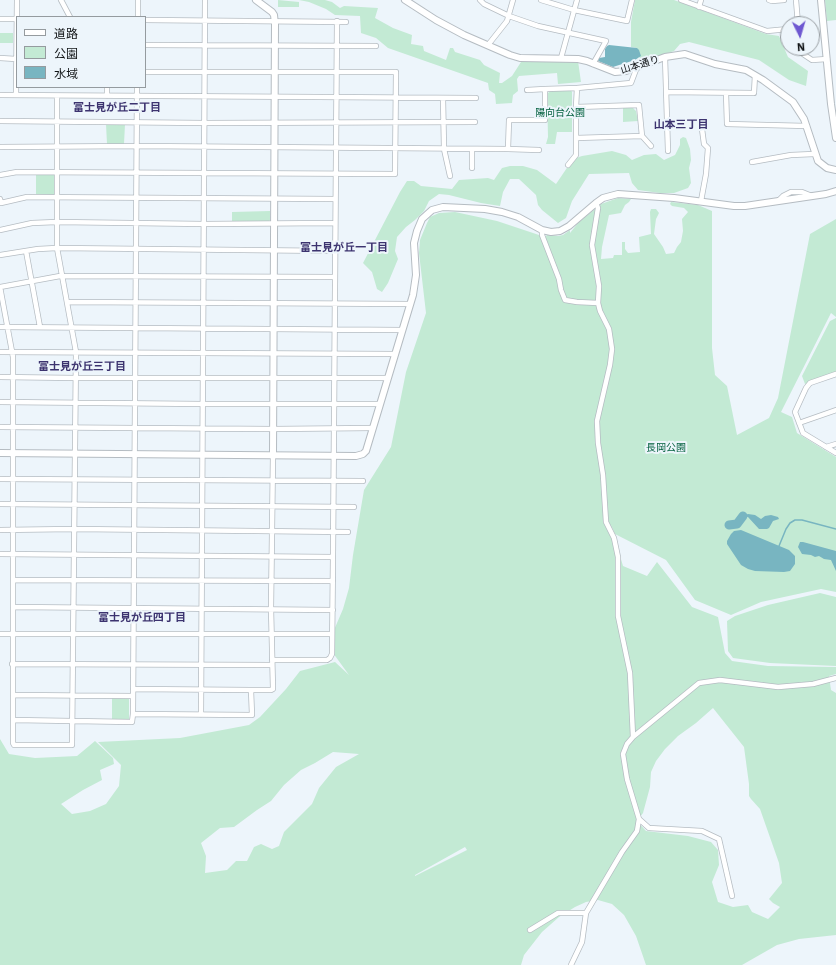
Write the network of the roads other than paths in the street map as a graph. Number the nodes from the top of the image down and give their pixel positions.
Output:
1 (17, 0) edge
2 (61, 0) edge
3 (138, 0) edge
4 (205, 0) edge
5 (256, 0) edge
6 (405, 0) edge
7 (480, 0) edge
8 (512, 0) edge
9 (541, 0) edge
10 (577, 0) edge
11 (632, 0) edge
12 (681, 0) edge
13 (702, 0) edge
14 (769, 0) edge
15 (784, 0) edge
16 (796, 0) edge
17 (821, 0) edge
18 (699, 6) junction
19 (574, 10) junction
20 (17, 16) edge
21 (69, 16) edge
22 (138, 16) edge
23 (509, 16) junction
24 (797, 16) edge
25 (0, 19) edge
26 (16, 19) edge
27 (146, 20) edge
28 (205, 20) junction
29 (274, 21) junction
30 (337, 22) junction
31 (346, 22) dead end
32 (780, 30) edge
33 (569, 34) junction
34 (488, 45) junction
35 (146, 46) edge
36 (205, 46) junction
37 (275, 46) junction
38 (337, 46) junction
39 (376, 46) dead end
40 (806, 56) edge
41 (665, 57) junction
42 (0, 58) edge
43 (561, 58) junction
44 (16, 59) edge
45 (827, 59) junction
46 (594, 64) junction
47 (637, 67) junction
48 (146, 72) edge
49 (205, 72) junction
50 (274, 72) junction
51 (336, 72) junction
52 (755, 76) junction
53 (829, 83) junction
54 (836, 83) edge
55 (16, 88) edge
56 (107, 88) edge
57 (137, 88) edge
58 (577, 88) junction
59 (545, 89) junction
60 (527, 90) dead end
61 (667, 92) junction
62 (726, 93) junction
63 (0, 95) edge
64 (16, 95) junction
65 (57, 96) junction
66 (106, 96) junction
67 (137, 96) junction
68 (205, 96) junction
69 (274, 97) junction
70 (336, 97) junction
71 (396, 97) junction
72 (443, 98) junction
73 (476, 98) dead end
74 (833, 104) edge
75 (576, 107) junction
76 (0, 121) edge
77 (57, 121) junction
78 (137, 122) junction
79 (274, 122) junction
80 (336, 122) junction
81 (475, 122) dead end
82 (205, 123) junction
83 (396, 123) junction
84 (444, 123) junction
85 (807, 126) junction
86 (702, 129) dead end
87 (642, 136) junction
88 (576, 138) junction
89 (836, 138) edge
90 (0, 146) edge
91 (57, 146) junction
92 (137, 146) junction
93 (651, 146) dead end
94 (204, 147) junction
95 (274, 148) junction
96 (336, 148) junction
97 (396, 149) junction
98 (444, 149) junction
99 (472, 149) junction
100 (508, 150) junction
101 (539, 150) dead end
102 (668, 151) dead end
103 (814, 154) junction
104 (752, 162) dead end
105 (568, 165) dead end
106 (472, 168) dead end
107 (836, 170) edge
108 (57, 172) junction
109 (137, 172) junction
110 (204, 173) junction
111 (274, 173) junction
112 (336, 174) junction
113 (0, 175) edge
114 (450, 176) dead end
115 (836, 191) edge
116 (57, 197) junction
117 (0, 198) edge
118 (137, 199) junction
119 (204, 199) junction
120 (274, 199) junction
121 (336, 199) junction
122 (701, 201) junction
123 (596, 203) junction
124 (57, 222) junction
125 (136, 223) junction
126 (335, 223) junction
127 (204, 224) junction
128 (274, 224) junction
129 (0, 230) edge
130 (542, 230) junction
131 (57, 248) junction
132 (136, 248) junction
133 (26, 250) junction
134 (204, 250) junction
135 (274, 250) junction
136 (335, 251) junction
137 (0, 255) edge
138 (62, 276) junction
139 (136, 276) junction
140 (204, 276) junction
141 (274, 276) junction
142 (335, 277) junction
143 (32, 281) junction
144 (0, 287) edge
145 (67, 302) junction
146 (136, 302) junction
147 (204, 302) junction
148 (273, 303) junction
149 (335, 303) junction
150 (598, 303) junction
151 (410, 304) junction
152 (0, 327) edge
153 (8, 327) junction
154 (40, 327) junction
155 (72, 327) junction
156 (204, 328) junction
157 (273, 328) junction
158 (136, 329) junction
159 (334, 329) junction
160 (402, 330) junction
161 (0, 352) edge
162 (13, 352) junction
163 (76, 352) junction
164 (136, 353) junction
165 (203, 353) junction
166 (273, 354) junction
167 (334, 354) junction
168 (395, 354) junction
169 (836, 374) edge
170 (0, 377) edge
171 (13, 377) junction
172 (76, 378) junction
173 (136, 378) junction
174 (203, 378) junction
175 (273, 378) junction
176 (334, 378) junction
177 (388, 378) junction
178 (0, 402) edge
179 (14, 402) junction
180 (75, 403) junction
181 (273, 403) junction
182 (136, 404) junction
183 (203, 404) junction
184 (334, 404) junction
185 (380, 404) junction
186 (836, 410) edge
187 (799, 423) junction
188 (0, 427) edge
189 (14, 427) junction
190 (75, 428) junction
191 (135, 428) junction
192 (203, 428) junction
193 (334, 428) junction
194 (373, 428) junction
195 (273, 429) junction
196 (836, 444) edge
197 (826, 447) junction
198 (0, 453) edge
199 (14, 453) junction
200 (836, 453) edge
201 (75, 454) junction
202 (135, 454) junction
203 (203, 455) junction
204 (273, 455) junction
205 (334, 456) junction
206 (0, 479) edge
207 (14, 479) junction
208 (75, 479) junction
209 (135, 479) junction
210 (203, 480) junction
211 (273, 481) junction
212 (363, 481) dead end
213 (334, 482) junction
214 (0, 504) edge
215 (14, 504) junction
216 (74, 505) junction
217 (135, 506) junction
218 (202, 506) junction
219 (272, 506) junction
220 (334, 507) junction
221 (354, 507) dead end
222 (74, 529) junction
223 (0, 530) edge
224 (13, 530) junction
225 (135, 530) junction
226 (202, 531) junction
227 (272, 531) junction
228 (334, 532) junction
229 (348, 532) dead end
230 (0, 554) edge
231 (13, 554) junction
232 (74, 555) junction
233 (134, 555) junction
234 (202, 556) junction
235 (272, 556) junction
236 (334, 557) junction
237 (13, 580) junction
238 (74, 580) junction
239 (134, 580) junction
240 (202, 581) junction
241 (333, 581) junction
242 (272, 582) junction
243 (13, 606) junction
244 (74, 607) junction
245 (134, 607) junction
246 (202, 607) junction
247 (271, 608) junction
248 (333, 610) junction
249 (74, 633) junction
250 (0, 634) edge
251 (12, 634) junction
252 (134, 634) junction
253 (202, 634) junction
254 (332, 634) junction
255 (272, 635) junction
256 (272, 660) junction
257 (12, 664) junction
258 (74, 664) junction
259 (134, 664) junction
260 (202, 664) junction
261 (272, 665) junction
262 (836, 678) edge
263 (133, 689) junction
264 (201, 690) junction
265 (252, 690) junction
266 (13, 695) junction
267 (73, 696) junction
268 (133, 696) junction
269 (133, 714) junction
270 (201, 715) junction
271 (13, 720) junction
272 (73, 721) junction
273 (633, 737) junction
274 (639, 819) junction
275 (732, 896) dead end
276 (586, 912) junction
277 (530, 930) dead end
278 (571, 965) edge

1 - 20 street
2 - 21 street
3 - 22 street
4 - 28 street
5 - 29 street
6 - 34 street, 山本通り
7 - 23 street
8 - 23 street
9 - 19 street
10 - 19 street
11 - 19 street
12 - 18 street
13 - 18 street
14 - 15 street
16 - 24 street
17 - 45 street
18 - 32 street
19 - 33 street
23 - 33 street
23 - 34 street
25 - 26 street
27 - 28 street
28 - 29 street
28 - 36 street
29 - 30 street
29 - 37 street
30 - 31 street
30 - 38 street
33 - 43 street
33 - 46 street
34 - 43 street, 山本通り
35 - 36 street
36 - 37 street
36 - 49 street
37 - 38 street
37 - 50 street
38 - 39 street
38 - 51 street
40 - 45 street
41 - 47 street, 山本通り
41 - 52 street, 山本通り
41 - 61 street
42 - 44 street
43 - 46 street, 山本通り
45 - 53 street
46 - 47 street, 山本通り
47 - 58 street
48 - 49 street
49 - 50 street
49 - 68 street
50 - 51 street
50 - 69 street
51 - 70 street
51 - 71 street
52 - 62 street
52 - 85 street, 山本通り
53 - 54 street
53 - 74 street
55 - 64 street
56 - 66 street
57 - 67 street
58 - 59 street
58 - 75 street
59 - 60 street
59 - 100 street
61 - 62 street
61 - 102 street
62 - 85 street
63 - 64 street
64 - 65 street
65 - 66 street
65 - 77 street
66 - 67 street
67 - 68 street
67 - 78 street
68 - 69 street
68 - 82 street
69 - 70 street
69 - 79 street
70 - 71 street
70 - 80 street
71 - 72 street
71 - 83 street
72 - 73 street
72 - 84 street
74 - 89 street
75 - 87 street
75 - 88 street
76 - 77 street
77 - 78 street
77 - 91 street
78 - 82 street
78 - 92 street
79 - 80 street
79 - 82 street
79 - 95 street
80 - 83 street
80 - 96 street
81 - 84 street
82 - 94 street
83 - 84 street
83 - 97 street
84 - 98 street
85 - 103 street, 山本通り
86 - 122 street
87 - 88 street
87 - 93 street
88 - 105 street
90 - 91 street
91 - 92 street
91 - 108 street
92 - 94 street
92 - 109 street
94 - 95 street
94 - 110 street
95 - 96 street
95 - 111 street
96 - 97 street
96 - 112 street
97 - 98 street
97 - 112 street
98 - 99 street
98 - 114 street
99 - 100 street
99 - 106 street
100 - 101 street
103 - 104 street
103 - 107 street, 山本通り
108 - 109 street
108 - 113 street
108 - 116 street
109 - 110 street
109 - 118 street
110 - 111 street
110 - 119 street
111 - 112 street
111 - 120 street
112 - 121 street
115 - 122 street
116 - 117 street
116 - 118 street
116 - 124 street
118 - 119 street
118 - 125 street
119 - 120 street
119 - 127 street
120 - 121 street
120 - 128 street
121 - 126 street
122 - 123 street
123 - 130 street
123 - 150 street
124 - 125 street
124 - 129 street
124 - 131 street
125 - 127 street
125 - 132 street
126 - 128 street
126 - 136 street
127 - 128 street
127 - 134 street
128 - 135 street
130 - 150 street
130 - 151 street
131 - 132 street
131 - 133 street
131 - 138 street
132 - 134 street
132 - 139 street
133 - 137 street
133 - 143 street
134 - 135 street
134 - 140 street
135 - 136 street
135 - 141 street
136 - 142 street
138 - 139 street
138 - 143 street
138 - 145 street
139 - 140 street
139 - 146 street
140 - 141 street
140 - 147 street
141 - 142 street
141 - 148 street
142 - 149 street
143 - 144 street
143 - 154 street
144 - 153 street
145 - 146 street
145 - 155 street
146 - 147 street
146 - 158 street
147 - 148 street
147 - 156 street
148 - 149 street
148 - 157 street
149 - 151 street
149 - 159 street
150 - 273 street
151 - 160 street
152 - 153 street
153 - 154 street
153 - 162 street
154 - 155 street
155 - 158 street
155 - 163 street
156 - 157 street
156 - 158 street
156 - 165 street
157 - 159 street
157 - 166 street
158 - 164 street
159 - 160 street
159 - 167 street
160 - 168 street
161 - 162 street
162 - 163 street
162 - 171 street
163 - 164 street
163 - 172 street
164 - 165 street
164 - 173 street
165 - 166 street
165 - 174 street
166 - 167 street
166 - 175 street
167 - 168 street
167 - 176 street
168 - 177 street
169 - 187 street
170 - 171 street
171 - 172 street
171 - 179 street
172 - 173 street
172 - 180 street
173 - 174 street
173 - 182 street
174 - 175 street
174 - 183 street
175 - 176 street
175 - 181 street
176 - 177 street
176 - 184 street
177 - 185 street
178 - 179 street
179 - 180 street
179 - 189 street
180 - 182 street
180 - 190 street
181 - 183 street
181 - 184 street
181 - 195 street
182 - 183 street
182 - 191 street
183 - 192 street
184 - 185 street
184 - 193 street
185 - 194 street
186 - 187 street
187 - 197 street
188 - 189 street
189 - 190 street
189 - 199 street
190 - 191 street
190 - 201 street
191 - 192 street
191 - 202 street
192 - 195 street
192 - 203 street
193 - 194 street
193 - 195 street
193 - 205 street
194 - 205 street
195 - 204 street
196 - 197 street
197 - 200 street
198 - 199 street
199 - 201 street
199 - 207 street
201 - 202 street
201 - 208 street
202 - 203 street
202 - 209 street
203 - 204 street
203 - 210 street
204 - 205 street
204 - 211 street
205 - 213 street
206 - 207 street
207 - 208 street
207 - 215 street
208 - 209 street
208 - 216 street
209 - 210 street
209 - 217 street
210 - 211 street
210 - 218 street
211 - 213 street
211 - 219 street
212 - 213 street
213 - 220 street
214 - 215 street
215 - 216 street
215 - 224 street
216 - 217 street
216 - 222 street
217 - 218 street
217 - 225 street
218 - 219 street
218 - 226 street
219 - 220 street
219 - 227 street
220 - 221 street
220 - 228 street
222 - 224 street
222 - 225 street
222 - 232 street
223 - 224 street
224 - 231 street
225 - 226 street
225 - 233 street
226 - 227 street
226 - 234 street
227 - 228 street
227 - 235 street
228 - 229 street
228 - 236 street
230 - 231 street
231 - 232 street
231 - 237 street
232 - 233 street
232 - 238 street
233 - 234 street
233 - 239 street
234 - 235 street
234 - 240 street
235 - 236 street
235 - 242 street
236 - 241 street
237 - 238 street
237 - 243 street
238 - 239 street
238 - 244 street
239 - 240 street
239 - 245 street
240 - 242 street
240 - 246 street
241 - 242 street
241 - 248 street
242 - 247 street
243 - 244 street
243 - 251 street
244 - 245 street
244 - 249 street
245 - 246 street
245 - 252 street
246 - 247 street
246 - 253 street
247 - 248 street
247 - 255 street
248 - 254 street
249 - 251 street
249 - 252 street
249 - 258 street
250 - 251 street
251 - 257 street
252 - 253 street
252 - 259 street
253 - 255 street
253 - 260 street
254 - 255 street
254 - 256 street
255 - 256 street
256 - 261 street
257 - 258 street
257 - 266 street
258 - 259 street
258 - 267 street
259 - 260 street
259 - 263 street
260 - 261 street
260 - 264 street
261 - 265 street
262 - 273 street
263 - 264 street
263 - 268 street
264 - 265 street
264 - 270 street
265 - 270 street
266 - 267 street
266 - 271 street
267 - 268 street
267 - 272 street
268 - 269 street
269 - 270 street
269 - 272 street
271 - 272 street
271 - 272 street
273 - 274 street
274 - 275 street
274 - 276 street
276 - 277 street
276 - 278 street

